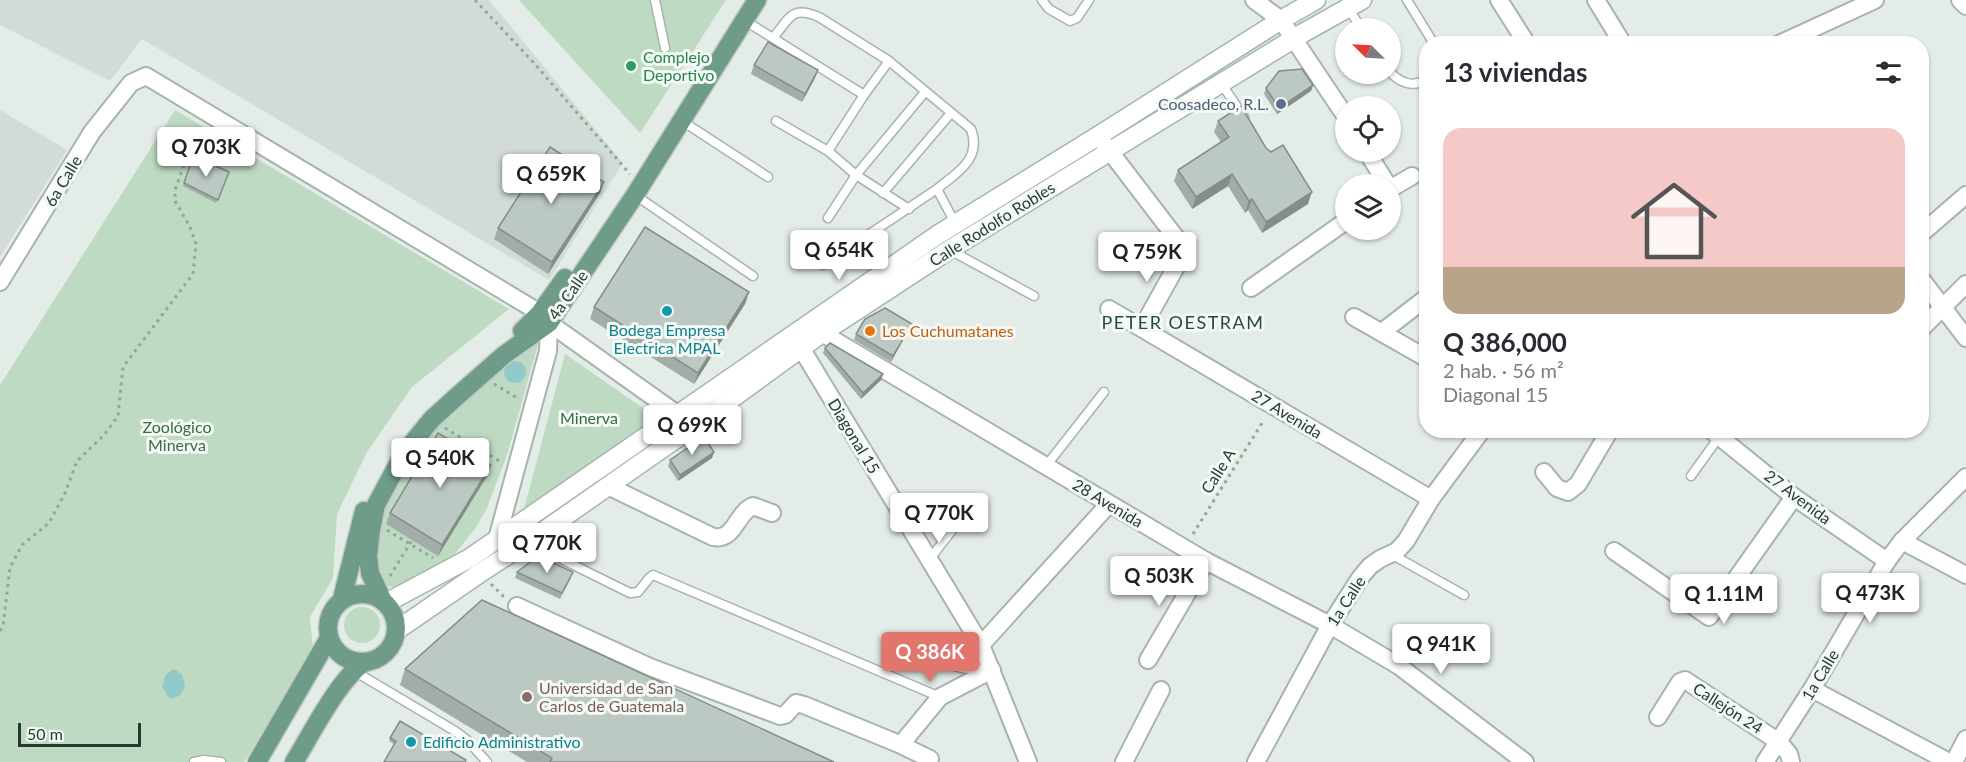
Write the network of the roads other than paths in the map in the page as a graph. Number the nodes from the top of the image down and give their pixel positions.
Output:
1 (655, 0) edge
2 (745, 0) edge
3 (757, 0) edge
4 (1042, 0) edge
5 (1089, 0) edge
6 (1254, 0) edge
7 (1316, 0) edge
8 (1407, 0) edge
9 (1499, 0) edge
10 (1596, 0) edge
11 (1875, 0) edge
12 (1960, 0) edge
13 (1355, 4) edge
14 (1966, 6) edge
15 (744, 20) junction
16 (1281, 20) junction
17 (1429, 36) edge
18 (1522, 36) edge
19 (1618, 36) edge
20 (1796, 36) edge
21 (773, 38) junction
22 (1294, 38) junction
23 (665, 48) dead end
24 (889, 61) junction
25 (1401, 80) edge
26 (1220, 83) junction
27 (1419, 83) edge
28 (925, 92) junction
29 (864, 95) junction
30 (1335, 100) edge
31 (951, 113) junction
32 (681, 121) junction
33 (776, 122) dead end
34 (1249, 126) edge
35 (1104, 144) junction
36 (828, 151) junction
37 (856, 175) junction
38 (1412, 176) dead end
39 (768, 177) dead end
40 (1401, 182) edge
41 (634, 186) junction
42 (937, 189) junction
43 (884, 194) junction
44 (1966, 195) edge
45 (909, 209) junction
46 (828, 218) dead end
47 (956, 224) junction
48 (1929, 227) edge
49 (1335, 229) edge
50 (939, 234) junction
51 (949, 250) junction
52 (823, 265) dead end
53 (753, 276) dead end
54 (0, 282) edge
55 (1966, 284) edge
56 (1251, 288) dead end
57 (1929, 289) edge
58 (1034, 296) dead end
59 (1419, 303) edge
60 (1943, 308) junction
61 (1109, 309) dead end
62 (1354, 316) dead end
63 (545, 318) junction
64 (1929, 321) edge
65 (817, 327) junction
66 (1142, 328) junction
67 (1382, 332) junction
68 (1966, 338) edge
69 (797, 342) junction
70 (1419, 354) edge
71 (1104, 392) dead end
72 (677, 414) junction
73 (690, 429) junction
74 (1476, 438) edge
75 (1605, 438) edge
76 (1713, 438) edge
77 (1720, 438) edge
78 (1046, 466) junction
79 (1544, 472) dead end
80 (1691, 476) dead end
81 (1966, 477) edge
82 (608, 486) junction
83 (1794, 497) junction
84 (1431, 500) junction
85 (1108, 504) junction
86 (967, 511) dead end
87 (772, 513) dead end
88 (497, 539) junction
89 (1902, 541) junction
90 (528, 542) junction
91 (1614, 550) dead end
92 (1391, 554) junction
93 (929, 560) junction
94 (1206, 561) junction
95 (1887, 561) junction
96 (1966, 575) edge
97 (385, 595) junction
98 (1464, 595) dead end
99 (342, 599) junction
100 (517, 606) road end
101 (1330, 625) junction
102 (397, 630) junction
103 (329, 638) junction
104 (981, 645) junction
105 (931, 657) dead end
106 (1148, 660) dead end
107 (359, 666) junction
108 (991, 668) junction
109 (1812, 689) junction
110 (1161, 690) dead end
111 (940, 697) junction
112 (1658, 717) dead end
113 (1966, 739) edge
114 (1779, 742) junction
115 (899, 744) junction
116 (930, 759) dead end
117 (194, 762) edge
118 (221, 762) edge
119 (257, 762) edge
120 (294, 762) edge
121 (487, 762) edge
122 (1028, 762) edge
123 (1124, 762) edge
124 (1256, 762) edge
125 (1525, 762) edge
126 (1765, 762) edge
127 (1791, 762) edge
128 (1948, 762) edge
129 (1953, 762) edge

1 - 23 lane
2 - 41 main road, 4a Calle
3 - 15 main road, 4a Calle
4 - 5 lane
6 - 16 street
7 - 16 main road, Calle Rodolfo Robles
8 - 17 lane
9 - 18 street
10 - 19 street
11 - 20 street
12 - 14 street
13 - 22 main road, Calle Rodolfo Robles
15 - 21 lane
15 - 32 main road, 4a Calle
16 - 22 street
16 - 35 main road, Calle Rodolfo Robles
21 - 24 lane
21 - 29 lane
22 - 26 main road, Calle Rodolfo Robles
22 - 30 street
24 - 28 lane
24 - 29 lane
25 - 27 lane
26 - 34 lane
26 - 35 main road, Calle Rodolfo Robles
28 - 31 lane
28 - 37 lane
29 - 36 lane
31 - 42 lane
31 - 43 lane
32 - 39 lane
32 - 41 main road, 4a Calle
33 - 36 lane
35 - 47 main road, Calle Rodolfo Robles
35 - 51 main road, Calle Rodolfo Robles
35 - 66 street
36 - 37 lane
37 - 43 lane
37 - 46 lane
38 - 40 street
41 - 53 lane
41 - 63 main road, 4a Calle
42 - 45 lane
42 - 47 lane
43 - 45 lane
44 - 48 street
45 - 52 lane
47 - 50 main road, Calle Rodolfo Robles
49 - 56 street
50 - 51 lane
50 - 65 main road, Calle Rodolfo Robles
51 - 58 lane
51 - 65 main road, Calle Rodolfo Robles
54 - 63 street, 6a Calle
55 - 60 street
57 - 60 street
59 - 67 street
60 - 64 street
60 - 68 street
61 - 66 street, 27 Avenida
62 - 67 street
63 - 72 street
63 - 88 street
63 - 97 main road, 4a Calle
63 - 99 main road, 4a Calle
65 - 69 main road, Calle Rodolfo Robles
65 - 78 street, 28 Avenida
66 - 84 street, 27 Avenida
67 - 70 street
69 - 72 main road, Calle Rodolfo Robles
69 - 73 main road, Calle Rodolfo Robles
69 - 93 street, Diagonal 15
71 - 78 lane
72 - 73 street
72 - 88 main road, Calle Rodolfo Robles
73 - 82 main road, Calle Rodolfo Robles
74 - 84 street, 1a Calle
75 - 79 street
76 - 80 lane
77 - 83 street, 27 Avenida
78 - 85 street, 28 Avenida
81 - 89 street, 1a Calle
82 - 87 street
82 - 90 main road, Calle Rodolfo Robles
83 - 91 street
83 - 95 street, 27 Avenida
84 - 92 street, 1a Calle
85 - 94 street, 28 Avenida
85 - 104 street
86 - 93 lane
88 - 97 main road, Calle Rodolfo Robles
89 - 95 street, 1a Calle
89 - 96 street
90 - 102 main road, Calle Rodolfo Robles
90 - 111 lane
92 - 98 lane
92 - 101 street, 1a Calle
93 - 104 street, Diagonal 15
94 - 101 street, 28 Avenida
94 - 106 street
95 - 109 street, 1a Calle
97 - 99 main road
97 - 102 main road
99 - 103 main road
100 - 115 street
101 - 124 street, 1a Calle
101 - 125 street, 28 Avenida
102 - 107 main road
103 - 107 main road
103 - 119 main road
104 - 108 street, Diagonal 15
105 - 108 lane
107 - 120 main road
107 - 121 lane
108 - 111 street
108 - 122 street, Diagonal 15
109 - 114 street, 1a Calle
109 - 128 street
110 - 123 street
111 - 115 street
112 - 114 street, Callejón 24
113 - 129 street
114 - 126 street, 1a Calle
114 - 127 street
115 - 116 street
117 - 118 lane

